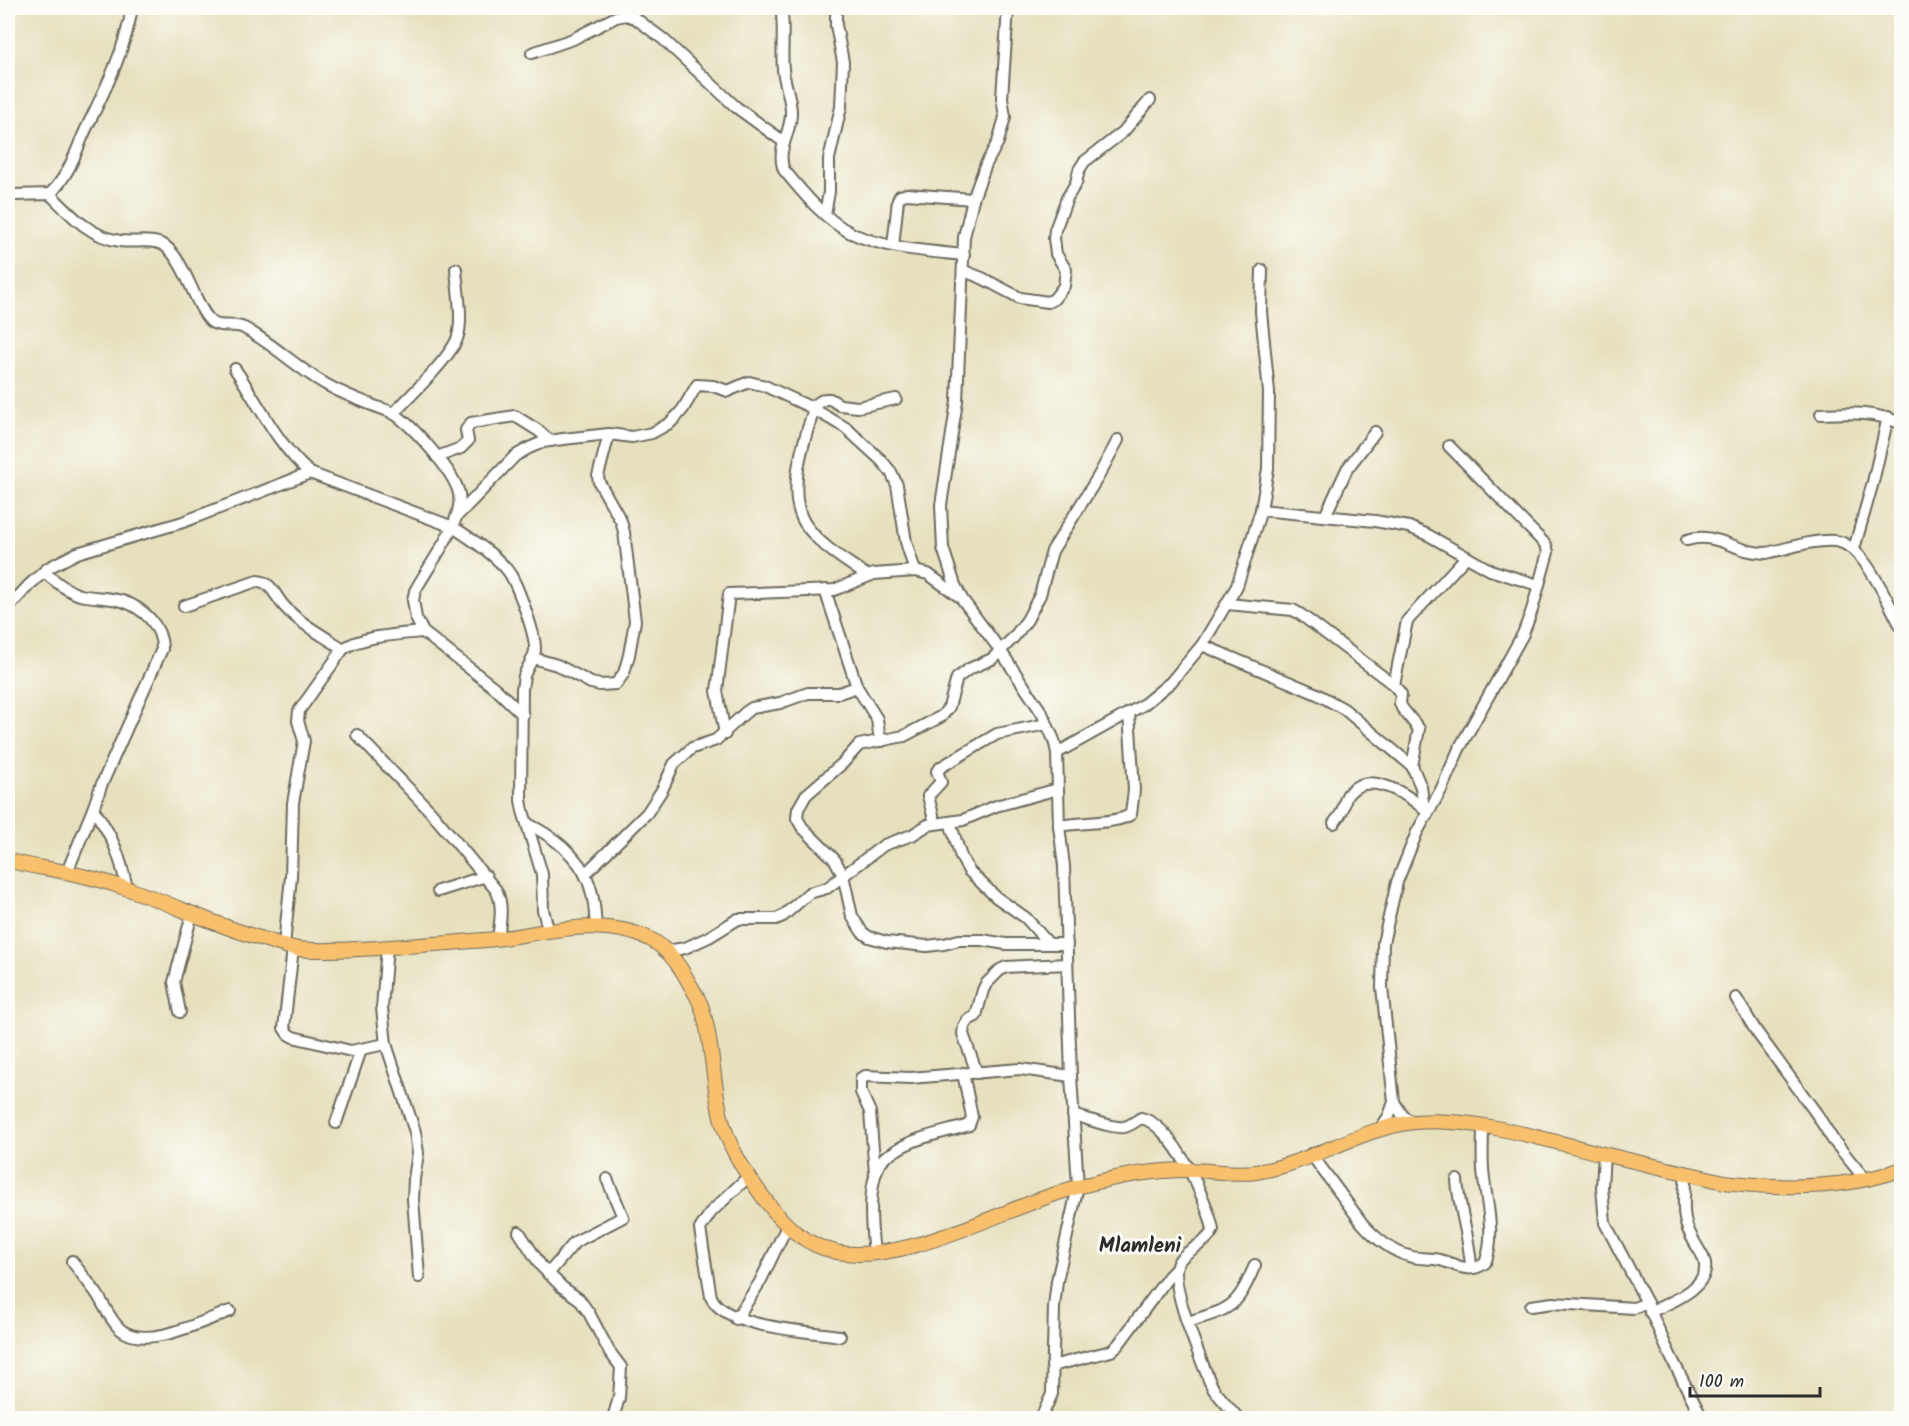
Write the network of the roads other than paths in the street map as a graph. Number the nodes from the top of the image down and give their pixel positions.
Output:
1 (132, 8) edge
2 (781, 8) edge
3 (836, 8) edge
4 (1008, 8) edge
5 (532, 53) dead end
6 (1150, 100) dead end
7 (784, 142) junction
8 (8, 193) edge
9 (50, 194) junction
10 (972, 199) junction
11 (825, 214) junction
12 (893, 246) junction
13 (964, 255) junction
14 (456, 269) dead end
15 (1262, 270) dead end
16 (964, 271) junction
17 (235, 369) dead end
18 (896, 399) dead end
19 (812, 408) junction
20 (393, 414) junction
21 (1821, 414) dead end
22 (1888, 417) junction
23 (1902, 424) edge
24 (1375, 432) dead end
25 (609, 434) junction
26 (1118, 440) dead end
27 (550, 441) junction
28 (1449, 446) dead end
29 (437, 457) junction
30 (310, 473) junction
31 (1261, 510) junction
32 (1325, 516) junction
33 (455, 522) junction
34 (1687, 540) dead end
35 (1854, 549) junction
36 (1466, 557) junction
37 (915, 571) junction
38 (44, 572) junction
39 (868, 576) junction
40 (1538, 585) junction
41 (825, 590) junction
42 (962, 599) junction
43 (1227, 604) junction
44 (184, 606) dead end
45 (8, 608) edge
46 (1902, 628) edge
47 (423, 632) junction
48 (1202, 645) junction
49 (343, 649) junction
50 (1000, 650) junction
51 (533, 658) junction
52 (1394, 685) junction
53 (857, 687) junction
54 (1129, 713) junction
55 (522, 715) junction
56 (1047, 724) junction
57 (725, 734) junction
58 (357, 735) dead end
59 (882, 741) junction
60 (1057, 753) junction
61 (1412, 766) junction
62 (1058, 789) junction
63 (93, 809) junction
64 (1426, 810) junction
65 (950, 822) junction
66 (935, 823) junction
67 (1334, 823) dead end
68 (528, 825) junction
69 (1059, 826) junction
70 (8, 860) edge
71 (67, 872) junction
72 (585, 874) junction
73 (843, 875) junction
74 (486, 876) junction
75 (127, 888) junction
76 (438, 891) dead end
77 (192, 914) junction
78 (596, 928) junction
79 (548, 929) junction
80 (498, 939) junction
81 (1048, 943) junction
82 (1067, 944) junction
83 (289, 947) junction
84 (387, 947) junction
85 (666, 951) junction
86 (1067, 964) junction
87 (1736, 998) dead end
88 (180, 1012) dead end
89 (386, 1044) junction
90 (361, 1050) junction
91 (963, 1073) junction
92 (977, 1073) junction
93 (1071, 1076) junction
94 (1394, 1102) junction
95 (1073, 1116) junction
96 (1412, 1122) junction
97 (336, 1123) dead end
98 (1484, 1126) junction
99 (1380, 1129) junction
100 (1604, 1154) junction
101 (1311, 1155) junction
102 (1902, 1169) edge
103 (1188, 1170) junction
104 (875, 1173) junction
105 (1686, 1173) junction
106 (749, 1176) junction
107 (607, 1179) dead end
108 (1865, 1179) junction
109 (1457, 1180) dead end
110 (1078, 1186) junction
111 (787, 1226) junction
112 (519, 1232) dead end
113 (874, 1253) junction
114 (72, 1261) dead end
115 (1255, 1265) dead end
116 (1471, 1268) junction
117 (1176, 1269) junction
118 (548, 1274) junction
119 (419, 1277) dead end
120 (1531, 1306) dead end
121 (1648, 1308) junction
122 (230, 1311) dead end
123 (736, 1319) junction
124 (1188, 1322) junction
125 (840, 1336) dead end
126 (1052, 1366) junction
127 (1696, 1407) junction
128 (1047, 1416) edge
129 (613, 1419) edge
130 (1238, 1419) edge
131 (1689, 1419) edge
132 (1702, 1419) edge

1 - 9 street
2 - 7 street
3 - 11 street
4 - 10 street
5 - 7 street
6 - 16 street
7 - 11 street
8 - 9 street
9 - 20 street
10 - 12 street
10 - 13 street
11 - 12 street
12 - 13 street
13 - 16 street
14 - 20 street
15 - 31 street
16 - 42 street
17 - 30 street
18 - 19 street
19 - 25 street
19 - 37 street
19 - 39 street
20 - 29 street
21 - 22 street
22 - 23 street
22 - 35 street
24 - 32 street
25 - 27 street
25 - 51 street
26 - 50 street
27 - 29 street
27 - 33 street
28 - 40 street
29 - 33 street
30 - 33 street
30 - 38 street
31 - 32 street
31 - 43 street
32 - 36 street
33 - 47 street
33 - 51 street
34 - 35 street
35 - 46 street
36 - 40 street
36 - 52 street
37 - 39 street
37 - 42 street
38 - 45 street
38 - 63 street
39 - 41 street
40 - 64 street
41 - 53 street
41 - 57 street
42 - 50 street
43 - 48 street
43 - 52 street
44 - 49 street
47 - 49 street
47 - 55 street
48 - 54 street
48 - 61 street
49 - 83 street
50 - 56 street
50 - 59 street
51 - 55 street
52 - 61 street
53 - 57 street
53 - 59 street
54 - 60 street
54 - 69 street
55 - 68 street
56 - 60 street
56 - 66 street
57 - 72 street
58 - 74 street
59 - 73 street
60 - 62 street
61 - 64 street
62 - 65 street
62 - 69 street
63 - 71 street
63 - 75 street
64 - 67 street
64 - 94 street
65 - 66 street
65 - 81 street
66 - 73 street
68 - 72 street
68 - 79 street
69 - 82 street
70 - 71 main road
71 - 75 main road
72 - 78 street
73 - 81 street
73 - 85 street
74 - 76 street
74 - 80 street
75 - 77 main road
77 - 83 main road
77 - 88 street
78 - 79 main road
78 - 85 main road
79 - 80 main road
80 - 84 main road
81 - 82 street
82 - 86 street
83 - 84 main road
83 - 90 street
84 - 89 street
85 - 106 main road
86 - 92 street
86 - 93 street
87 - 108 street
89 - 90 street
89 - 119 street
90 - 97 street
91 - 92 street
91 - 104 street
91 - 104 street
92 - 93 street
93 - 95 street
94 - 96 street
94 - 99 street
95 - 103 street
95 - 110 street
96 - 98 main road
96 - 99 main road
98 - 100 main road
98 - 116 street
99 - 101 main road
100 - 105 main road
100 - 121 street
101 - 103 main road
101 - 116 street
102 - 108 main road
103 - 110 main road
103 - 117 street
104 - 113 street
105 - 108 main road
105 - 121 street
106 - 111 main road
106 - 123 street
107 - 118 street
109 - 116 street
110 - 113 main road
110 - 126 street
111 - 113 main road
111 - 123 street
112 - 118 street
114 - 122 street
115 - 124 street
117 - 124 street
117 - 126 street
118 - 129 street
120 - 121 street
121 - 127 street
123 - 125 street
124 - 130 street
126 - 128 street
127 - 131 street
127 - 132 street

